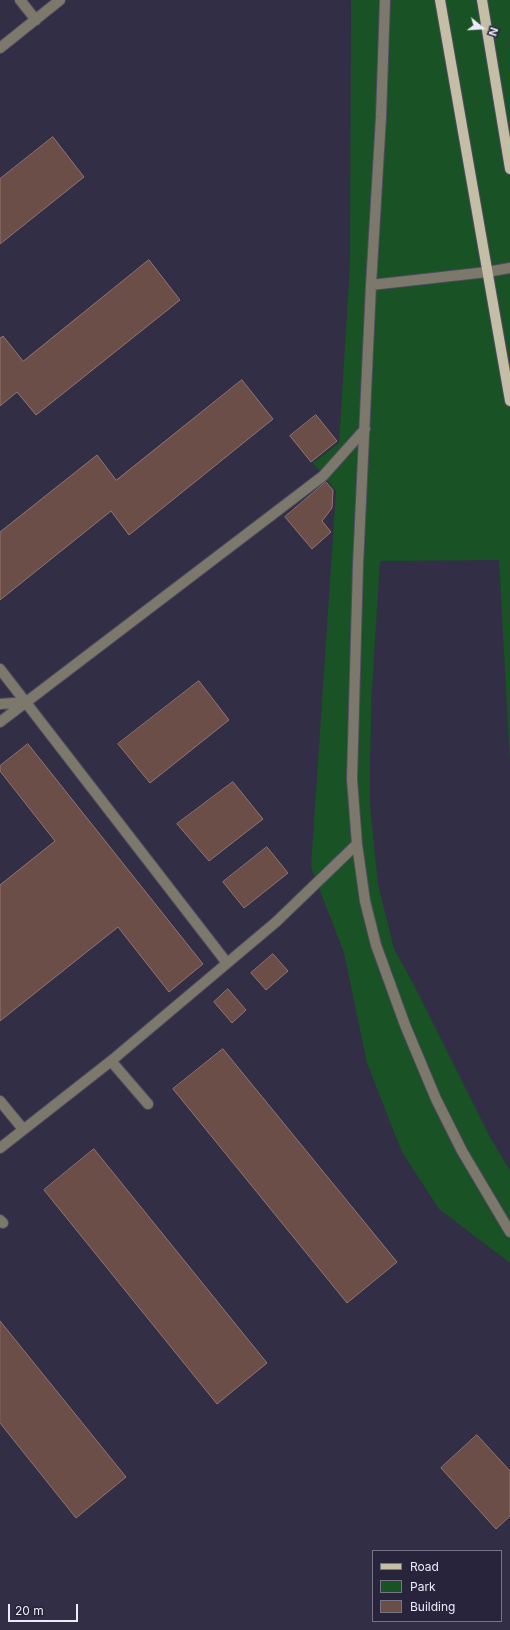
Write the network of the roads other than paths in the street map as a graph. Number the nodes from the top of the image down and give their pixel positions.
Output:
1 (20, 0) edge
2 (60, 0) edge
3 (385, 0) edge
4 (440, 0) edge
5 (482, 0) edge
6 (36, 20) junction
7 (0, 48) edge
8 (510, 169) edge
9 (510, 268) edge
10 (488, 272) junction
11 (371, 285) junction
12 (510, 400) edge
13 (365, 429) junction
14 (0, 669) edge
15 (26, 702) junction
16 (0, 704) edge
17 (0, 722) edge
18 (357, 844) junction
19 (227, 963) junction
20 (111, 1061) junction
21 (0, 1101) edge
22 (148, 1104) dead end
23 (23, 1129) junction
24 (0, 1148) edge
25 (510, 1232) edge

1 - 6 lane
2 - 6 lane
3 - 11 lane
4 - 10 main road
5 - 8 main road
6 - 7 lane
9 - 10 lane
10 - 11 lane
10 - 12 main road
11 - 13 lane
13 - 15 lane
13 - 18 lane
14 - 15 lane
15 - 16 lane
15 - 17 lane
15 - 19 lane
18 - 19 lane
18 - 25 lane
19 - 20 lane
20 - 22 lane
20 - 23 lane
21 - 23 lane
23 - 24 lane

